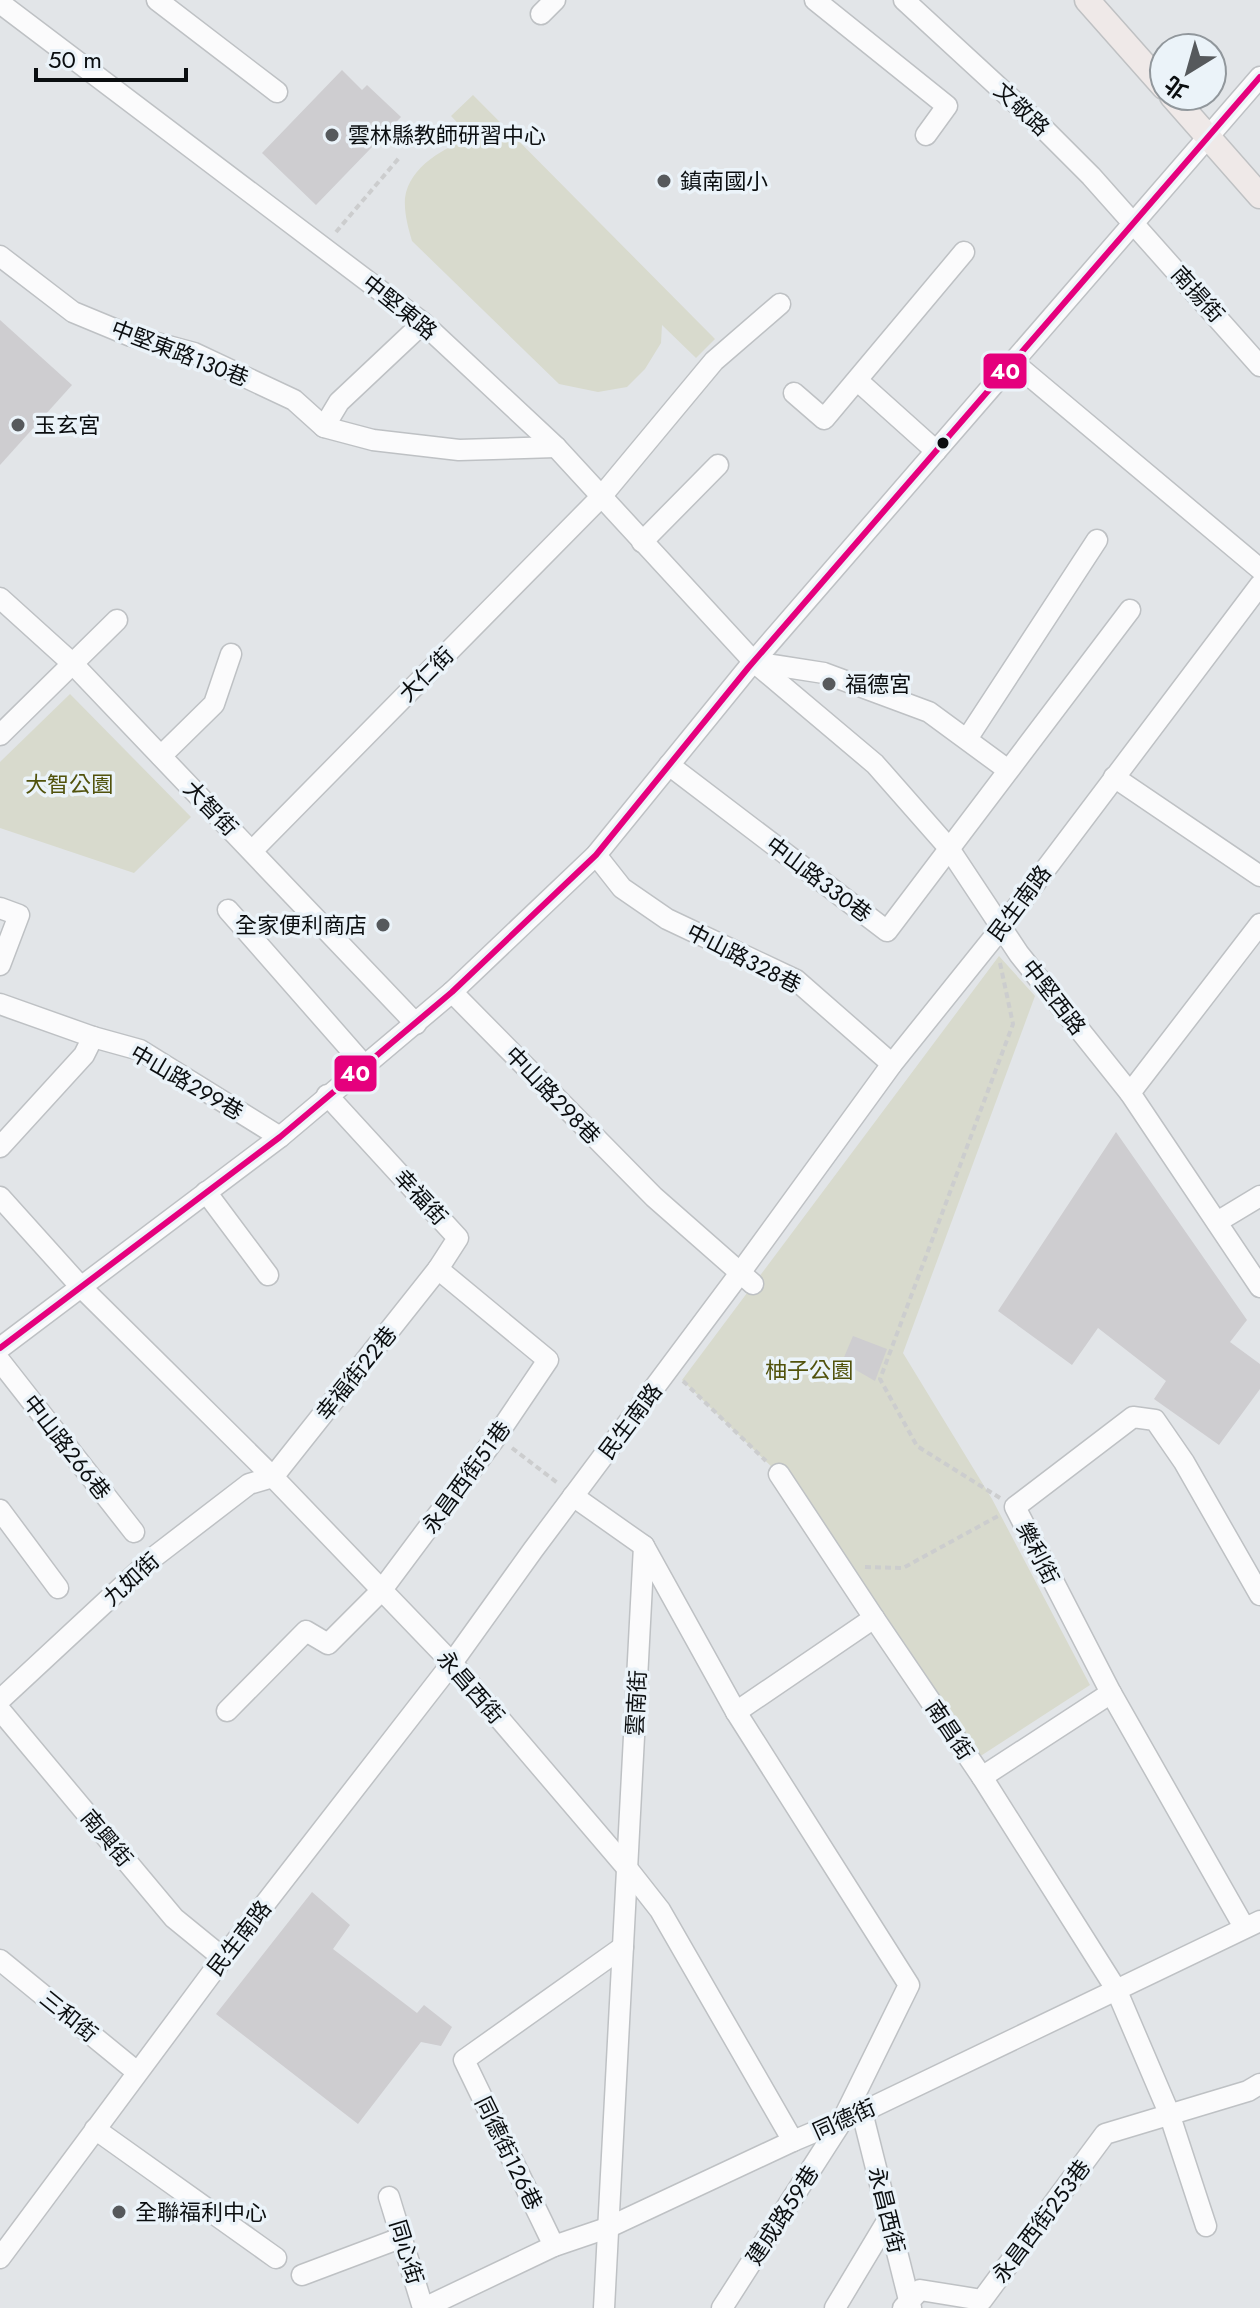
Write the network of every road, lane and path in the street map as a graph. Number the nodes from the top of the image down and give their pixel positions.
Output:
1 (157, 0) edge
2 (1087, 0) edge
3 (820, 2) edge
4 (914, 2) edge
5 (0, 3) edge
6 (1148, 69) edge
7 (1260, 77) edge
8 (277, 92) dead end
9 (1186, 112) edge
10 (926, 135) dead end
11 (1208, 136) junction
12 (399, 158) dead end
13 (1260, 196) edge
14 (1135, 224) junction
15 (325, 246) junction
16 (964, 252) dead end
17 (0, 256) edge
18 (780, 304) dead end
19 (423, 323) junction
20 (1013, 362) junction
21 (1260, 366) edge
22 (858, 381) junction
23 (794, 393) dead end
24 (324, 427) junction
25 (556, 447) junction
26 (936, 451) junction
27 (718, 465) dead end
28 (600, 498) junction
29 (1097, 540) dead end
30 (642, 542) junction
31 (1260, 569) edge
32 (1260, 585) edge
33 (0, 598) edge
34 (1130, 610) dead end
35 (117, 620) dead end
36 (231, 654) dead end
37 (754, 662) junction
38 (73, 664) junction
39 (0, 735) edge
40 (967, 739) junction
41 (161, 756) junction
42 (669, 765) junction
43 (1008, 770) junction
44 (1114, 777) junction
45 (948, 847) junction
46 (252, 851) junction
47 (596, 855) junction
48 (1260, 876) edge
49 (228, 910) dead end
50 (10, 912) edge
51 (1260, 924) edge
52 (1002, 927) junction
53 (0, 965) edge
54 (989, 969) dead end
55 (452, 992) junction
56 (0, 1004) edge
57 (416, 1024) junction
58 (93, 1037) junction
59 (892, 1064) junction
60 (364, 1065) junction
61 (1130, 1093) junction
62 (327, 1095) junction
63 (280, 1137) junction
64 (0, 1147) edge
65 (206, 1192) junction
66 (1260, 1196) edge
67 (0, 1197) edge
68 (1217, 1222) junction
69 (438, 1269) junction
70 (268, 1275) dead end
71 (746, 1279) junction
72 (81, 1287) junction
73 (1260, 1287) edge
74 (0, 1348) edge
75 (0, 1361) edge
76 (669, 1369) junction
77 (496, 1437) junction
78 (779, 1474) joint
79 (273, 1477) junction
80 (573, 1496) junction
81 (1015, 1507) junction
82 (0, 1510) edge
83 (134, 1532) dead end
84 (644, 1546) junction
85 (837, 1562) junction
86 (58, 1588) dead end
87 (381, 1591) junction
88 (1260, 1595) edge
89 (874, 1618) junction
90 (452, 1663) junction
91 (1111, 1693) junction
92 (0, 1700) edge
93 (0, 1710) edge
94 (227, 1711) dead end
95 (736, 1712) junction
96 (982, 1777) junction
97 (627, 1868) junction
98 (1252, 1924) edge
99 (623, 1947) junction
100 (223, 1958) junction
101 (0, 1960) edge
102 (1116, 1989) junction
103 (137, 2072) junction
104 (1260, 2084) edge
105 (862, 2112) junction
106 (1169, 2113) junction
107 (842, 2121) junction
108 (95, 2129) junction
109 (793, 2141) junction
110 (389, 2197) dead end
111 (889, 2218) junction
112 (1206, 2226) dead end
113 (607, 2228) junction
114 (403, 2237) junction
115 (554, 2246) junction
116 (0, 2258) edge
117 (276, 2258) dead end
118 (302, 2275) dead end
119 (908, 2305) edge
120 (424, 2308) edge
121 (604, 2308) edge
122 (722, 2308) edge
123 (835, 2308) edge

1 - 8 street
2 - 6 main road
3 - 10 street
4 - 14 street, 文敬路
5 - 15 street, 中堅東路
7 - 11 street
9 - 11 main road
11 - 13 main road
11 - 14 street
12 - 15 path
14 - 20 street
14 - 21 street, 南揚街
15 - 19 street, 中堅東路
16 - 22 street
17 - 24 street, 中堅東路130巷
18 - 28 street, 大仁街
19 - 24 street
19 - 25 street, 中堅東路
20 - 26 street
20 - 31 street
22 - 23 street
22 - 26 street
24 - 25 street, 中堅東路130巷
25 - 28 street, 中堅東路
26 - 37 street
27 - 30 street
28 - 30 street, 中堅東路
28 - 46 street, 大仁街
29 - 40 street
30 - 37 street, 中堅東路
32 - 44 street, 民生南路
33 - 38 street, 大智街
34 - 43 street
35 - 38 street
36 - 41 street
37 - 40 street
37 - 42 street
37 - 45 street, 中堅西路
38 - 39 street
38 - 41 street, 大智街
40 - 43 street
41 - 46 street, 大智街
42 - 45 street, 中山路330巷
42 - 47 street
43 - 45 street
44 - 48 street
44 - 52 street, 民生南路
45 - 52 street, 中堅西路
46 - 57 street, 大智街
47 - 55 street
47 - 59 street, 中山路328巷
49 - 60 street
50 - 53 street
51 - 61 street
52 - 59 street, 民生南路
52 - 61 street, 中堅西路
54 - 81 path
55 - 57 street
55 - 71 street, 中山路298巷
56 - 58 street, 中山路299巷
57 - 60 street
58 - 63 street, 中山路299巷
58 - 64 street
59 - 71 street, 民生南路
60 - 62 street
61 - 68 street, 中堅西路
62 - 63 street
62 - 69 street, 幸福街
63 - 65 street
65 - 70 street
65 - 72 street
66 - 68 street
67 - 72 street, 永昌西街
68 - 73 street, 中堅西路
69 - 77 street, 永昌西街51巷
69 - 79 street, 幸福街22巷
71 - 76 street, 民生南路
72 - 74 street
72 - 79 street, 永昌西街
75 - 83 street, 中山路266巷
76 - 78 path
76 - 80 street, 民生南路
77 - 80 path
77 - 87 street, 永昌西街51巷
78 - 85 street, 南昌街
79 - 87 street, 永昌西街
79 - 92 street, 九如街
80 - 84 street
80 - 90 street, 民生南路
81 - 85 path
81 - 88 street, 樂利街
81 - 91 street, 樂利街
82 - 86 street
84 - 95 street
84 - 97 street, 雲南街
85 - 89 street, 南昌街
87 - 90 street, 永昌西街
87 - 94 street, 永昌西街51巷
89 - 95 street
89 - 96 street, 南昌街
90 - 97 street, 永昌西街
90 - 100 street, 民生南路
91 - 96 street
91 - 98 street, 樂利街
93 - 100 street, 南興街
95 - 107 street, 建成路59巷
96 - 102 street, 南昌街
97 - 99 street, 雲南街
97 - 109 street, 永昌西街
98 - 102 street, 同德街
99 - 113 street, 雲南街
99 - 115 street, 同德街126巷
100 - 103 street, 民生南路
101 - 103 street, 三和街
102 - 105 street, 同德街
102 - 106 street, 南昌街
103 - 108 street, 民生南路
104 - 106 street
105 - 107 street, 同德街
105 - 111 street, 永昌西街
106 - 112 street, 南昌街
106 - 119 street, 永昌西街253巷
107 - 109 street, 同德街
107 - 122 street, 建成路59巷
108 - 116 street, 民生南路
108 - 117 street
109 - 113 street, 同德街
110 - 114 street, 同心街
111 - 119 street, 永昌西街
111 - 123 street
113 - 115 street, 同德街
113 - 121 street, 雲南街
114 - 118 street
114 - 120 street, 同心街
115 - 120 street, 同德街

